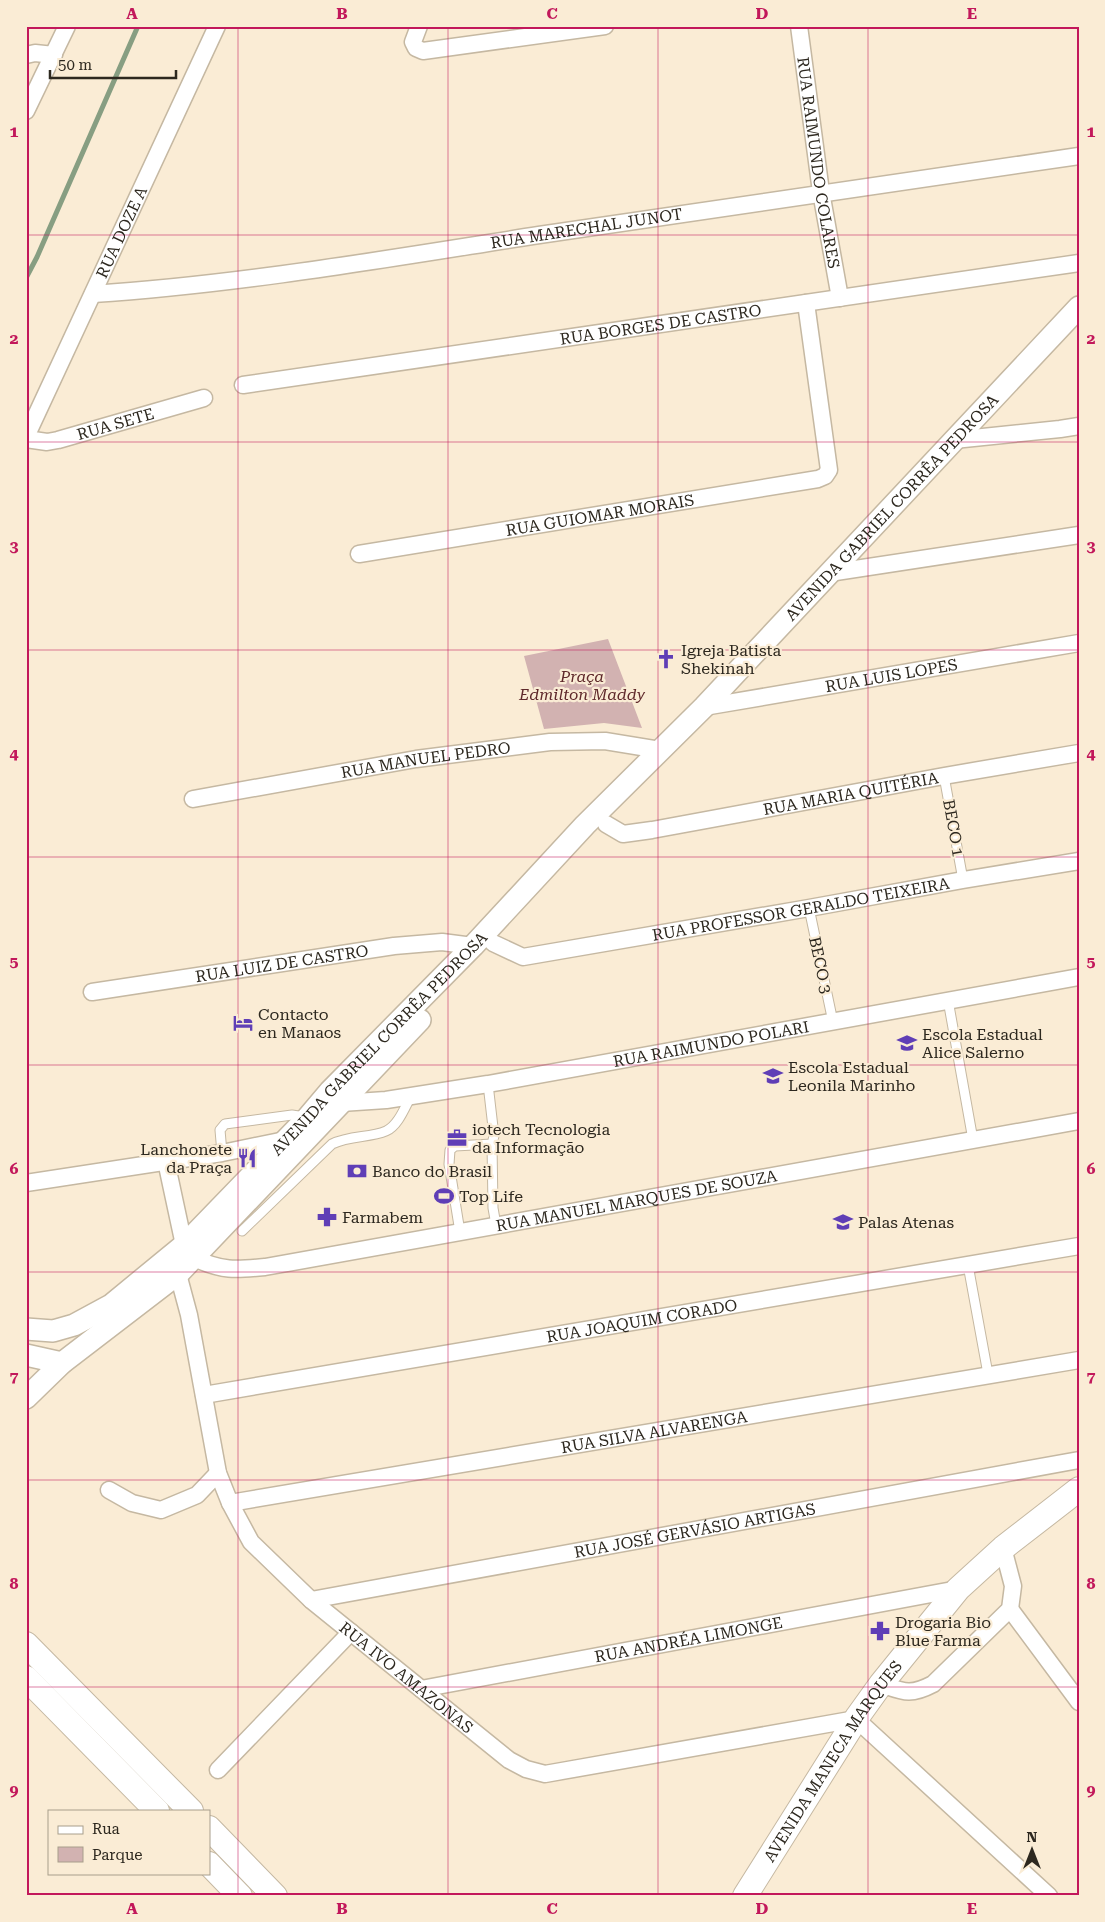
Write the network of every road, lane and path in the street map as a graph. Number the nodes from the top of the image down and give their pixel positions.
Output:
1 (68, 26) edge
2 (217, 26) edge
3 (606, 26) edge
4 (799, 26) edge
5 (417, 31) edge
6 (26, 55) edge
7 (54, 55) junction
8 (26, 110) edge
9 (1079, 156) edge
10 (820, 192) junction
11 (1079, 263) edge
12 (93, 294) junction
13 (840, 298) junction
14 (806, 303) junction
15 (1075, 314) edge
16 (242, 385) dead end
17 (204, 398) dead end
18 (1079, 426) edge
19 (26, 438) edge
20 (954, 440) junction
21 (1079, 535) edge
22 (358, 554) dead end
23 (829, 573) junction
24 (1079, 643) edge
25 (704, 707) junction
26 (660, 750) junction
27 (1079, 753) edge
28 (944, 776) junction
29 (193, 799) dead end
30 (614, 829) junction
31 (1079, 861) edge
32 (963, 880) junction
33 (809, 908) junction
34 (483, 944) junction
35 (523, 957) joint
36 (1079, 977) edge
37 (92, 992) dead end
38 (948, 1000) junction
39 (833, 1022) junction
40 (488, 1084) junction
41 (411, 1096) junction
42 (341, 1103) junction
43 (308, 1117) junction
44 (1079, 1121) edge
45 (285, 1140) junction
46 (973, 1140) junction
47 (492, 1144) junction
48 (222, 1153) junction
49 (166, 1161) junction
50 (26, 1182) edge
51 (496, 1226) junction
52 (242, 1230) dead end
53 (460, 1232) junction
54 (1079, 1246) edge
55 (189, 1251) junction
56 (968, 1265) junction
57 (178, 1274) junction
58 (26, 1329) edge
59 (26, 1355) edge
60 (1079, 1360) edge
61 (62, 1363) junction
62 (988, 1374) junction
63 (204, 1395) junction
64 (26, 1398) edge
65 (1079, 1460) edge
66 (218, 1473) junction
67 (1079, 1488) edge
68 (109, 1490) dead end
69 (230, 1503) junction
70 (1003, 1548) junction
71 (958, 1589) junction
72 (310, 1600) junction
73 (1010, 1609) junction
74 (351, 1632) junction
75 (26, 1644) edge
76 (26, 1678) edge
77 (882, 1684) junction
78 (421, 1689) junction
79 (1079, 1702) edge
80 (856, 1718) junction
81 (218, 1770) dead end
82 (156, 1810) edge
83 (190, 1810) edge
84 (210, 1829) edge
85 (210, 1865) edge
86 (240, 1896) edge
87 (275, 1896) edge
88 (745, 1896) edge
89 (1049, 1896) edge

1 - 7 street
2 - 12 street, RUA DOZE A
3 - 5 street
4 - 10 street, RUA RAIMUNDO COLARES
6 - 7 street
7 - 8 street
9 - 10 street, RUA MARECHAL JUNOT
10 - 12 street, RUA MARECHAL JUNOT
10 - 13 street, RUA RAIMUNDO COLARES
11 - 13 street, RUA BORGES DE CASTRO
12 - 19 street, RUA DOZE A
13 - 14 street, RUA BORGES DE CASTRO
14 - 16 street, RUA BORGES DE CASTRO
14 - 22 street, RUA GUIOMAR MORAIS
15 - 20 street, AVENIDA GABRIEL CORRÊA PEDROSA
17 - 19 street, RUA SETE
18 - 20 street
20 - 23 street, AVENIDA GABRIEL CORRÊA PEDROSA
21 - 23 street
23 - 25 street, AVENIDA GABRIEL CORRÊA PEDROSA
24 - 25 street, RUA LUIS LOPES
25 - 26 street, AVENIDA GABRIEL CORRÊA PEDROSA
26 - 29 street, RUA MANUEL PEDRO
26 - 30 street, AVENIDA GABRIEL CORRÊA PEDROSA
26 - 34 street, AVENIDA GABRIEL CORRÊA PEDROSA
27 - 28 street, RUA MARIA QUITÉRIA
28 - 30 street, RUA MARIA QUITÉRIA
28 - 32 lane, BECO 1
30 - 34 street, AVENIDA GABRIEL CORRÊA PEDROSA
31 - 32 street, RUA PROFESSOR GERALDO TEIXEIRA
32 - 33 street, RUA PROFESSOR GERALDO TEIXEIRA
33 - 35 street, RUA PROFESSOR GERALDO TEIXEIRA
33 - 39 lane, BECO 3
34 - 35 street, RUA LUIZ DE CASTRO
34 - 37 street, RUA LUIZ DE CASTRO
34 - 42 street, AVENIDA GABRIEL CORRÊA PEDROSA
34 - 43 street, AVENIDA GABRIEL CORRÊA PEDROSA
36 - 38 street, RUA RAIMUNDO POLARI
38 - 39 street, RUA RAIMUNDO POLARI
38 - 46 lane
39 - 40 street, RUA RAIMUNDO POLARI
40 - 41 street, RUA RAIMUNDO POLARI
40 - 47 lane
41 - 42 street, RUA RAIMUNDO POLARI
41 - 52 lane
42 - 55 street, AVENIDA GABRIEL CORRÊA PEDROSA
43 - 45 street, AVENIDA GABRIEL CORRÊA PEDROSA
43 - 48 lane
44 - 46 street, RUA MANUEL MARQUES DE SOUZA
45 - 48 street
45 - 55 street, AVENIDA GABRIEL CORRÊA PEDROSA
46 - 51 street, RUA MANUEL MARQUES DE SOUZA
47 - 51 lane
47 - 53 lane
48 - 49 street
49 - 50 street
49 - 55 street
51 - 53 street, RUA MANUEL MARQUES DE SOUZA
53 - 55 street, RUA MANUEL MARQUES DE SOUZA
54 - 56 street, RUA JOAQUIM CORADO
55 - 57 street, AVENIDA GABRIEL CORRÊA PEDROSA
55 - 58 street, AVENIDA GABRIEL CORRÊA PEDROSA
56 - 62 lane
56 - 63 street, RUA JOAQUIM CORADO
57 - 61 street, AVENIDA GABRIEL CORRÊA PEDROSA
57 - 63 street, RUA IVO AMAZONAS
59 - 61 street
60 - 62 street, RUA SILVA ALVARENGA
61 - 64 street, AVENIDA GABRIEL CORRÊA PEDROSA
62 - 69 street, RUA SILVA ALVARENGA
63 - 66 street, RUA IVO AMAZONAS
65 - 72 street, RUA JOSÉ GERVÁSIO ARTIGAS
66 - 68 street
66 - 69 street, RUA IVO AMAZONAS
67 - 70 main road, AVENIDA MANECA MARQUES
69 - 72 street, RUA IVO AMAZONAS
70 - 71 main road, AVENIDA MANECA MARQUES
70 - 73 street
71 - 77 main road, AVENIDA MANECA MARQUES
71 - 78 street, RUA ANDRÉA LIMONGE
72 - 74 street, RUA IVO AMAZONAS
73 - 77 street
73 - 79 street
74 - 78 street, RUA IVO AMAZONAS
74 - 81 street
75 - 83 main road
76 - 82 main road
77 - 80 main road, AVENIDA MANECA MARQUES
78 - 80 street, RUA IVO AMAZONAS
80 - 88 main road, AVENIDA MANECA MARQUES
80 - 89 street
84 - 87 main road
85 - 86 main road

